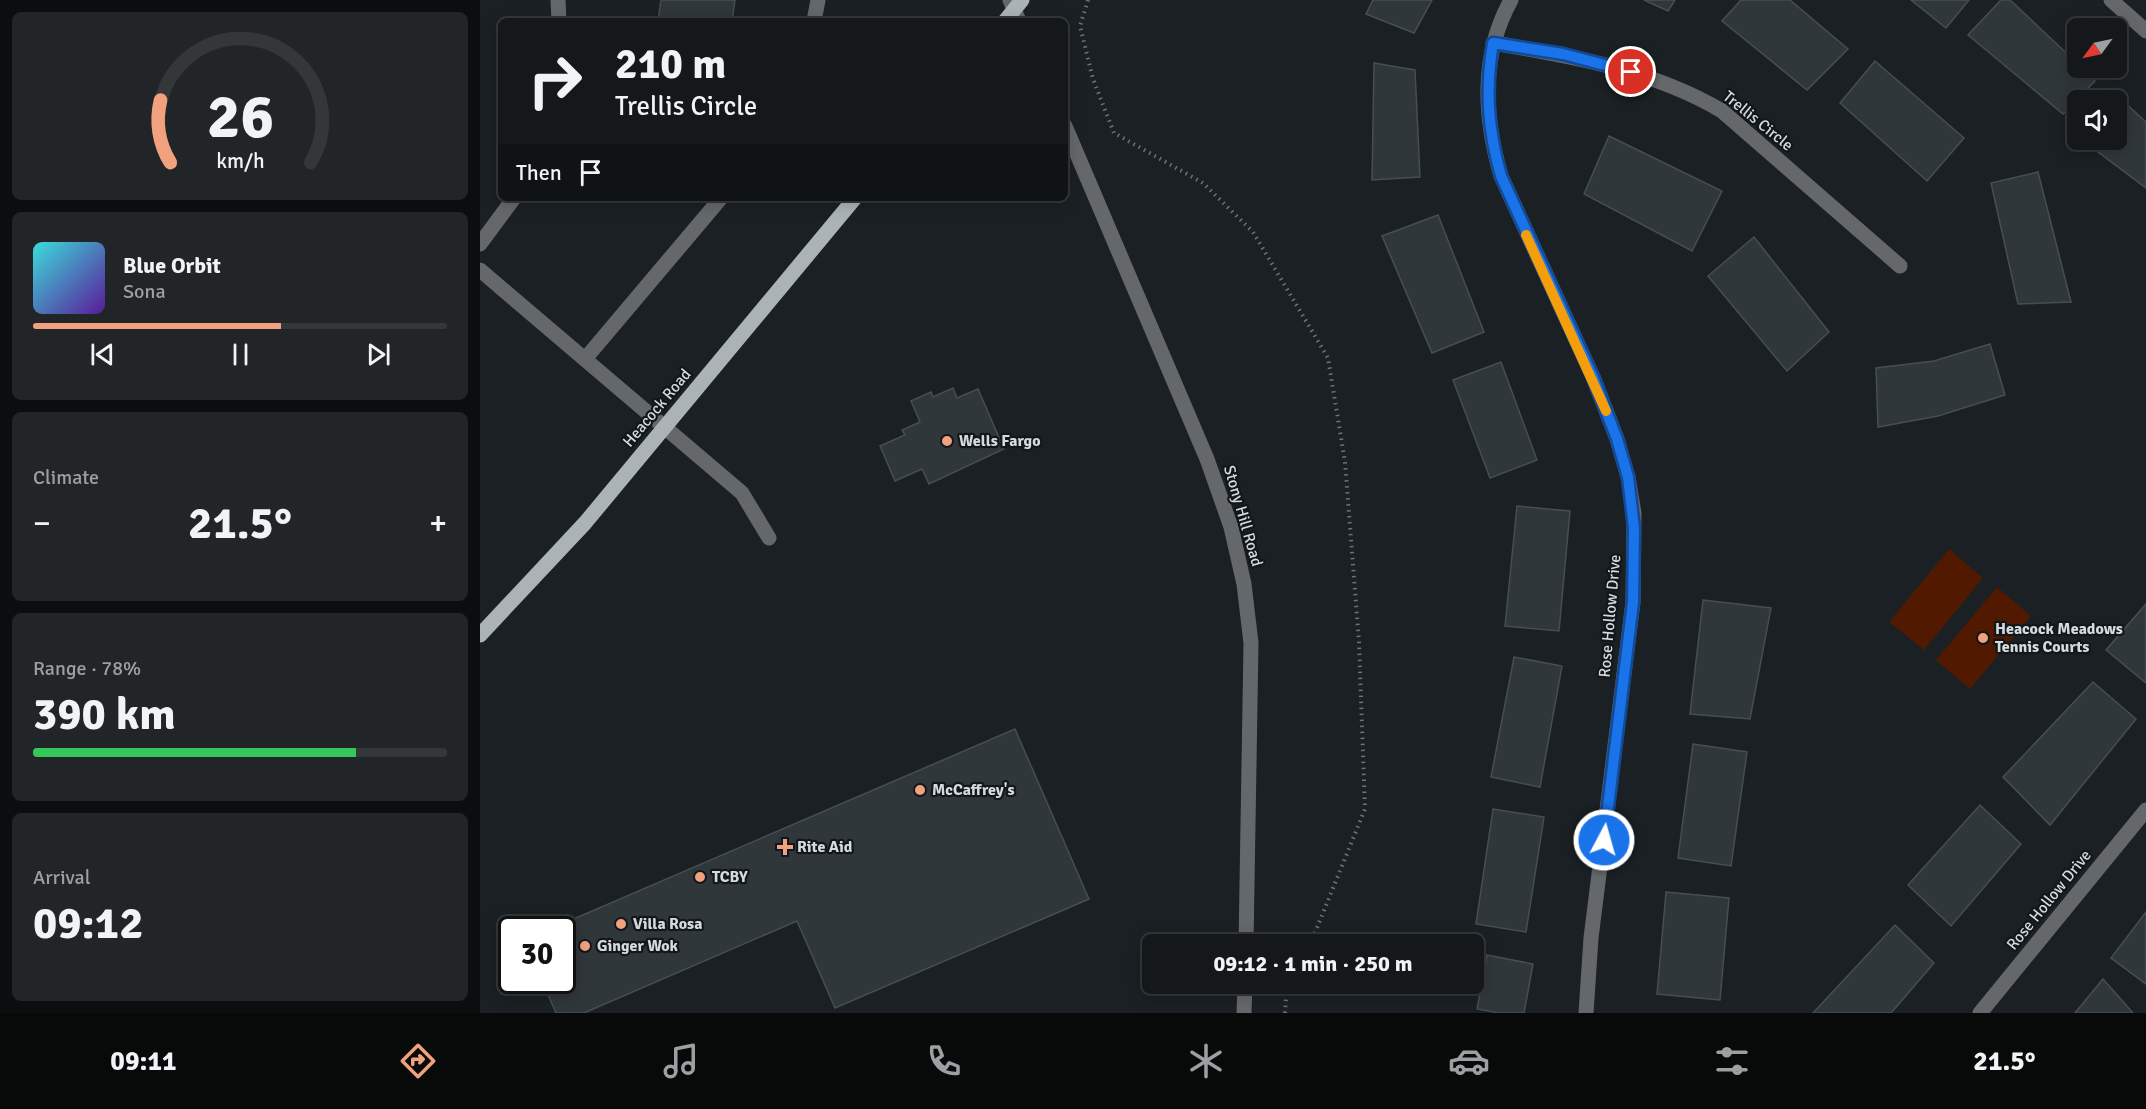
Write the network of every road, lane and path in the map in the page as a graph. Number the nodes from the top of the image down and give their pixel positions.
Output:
1 (558, 0) edge
2 (818, 0) edge
3 (1088, 0) edge
4 (1511, 0) edge
5 (2111, 0) edge
6 (559, 18) edge
7 (815, 18) edge
8 (2146, 31) edge
9 (1493, 43) junction
10 (1068, 133) edge
11 (512, 201) edge
12 (718, 201) edge
13 (853, 201) edge
14 (480, 244) edge
15 (1900, 266) dead end
16 (480, 270) edge
17 (585, 360) junction
18 (665, 427) junction
19 (769, 537) dead end
20 (480, 635) edge
21 (2146, 810) edge
22 (1246, 934) edge
23 (1314, 934) edge
24 (1245, 994) edge
25 (1288, 994) edge
26 (1244, 1013) edge
27 (1285, 1013) edge
28 (1586, 1013) edge
29 (1980, 1013) edge

1 - 6 street
2 - 7 street
3 - 23 path
4 - 9 street, Rose Hollow Drive
5 - 8 street
9 - 15 street, Trellis Circle
9 - 28 street, Rose Hollow Drive
10 - 22 street, Stony Hill Road
11 - 14 street
12 - 17 street
13 - 18 main road, Heacock Road
16 - 17 street
17 - 18 street
18 - 19 street
18 - 20 main road, Heacock Road
21 - 29 street, Rose Hollow Drive
24 - 26 street
25 - 27 path

